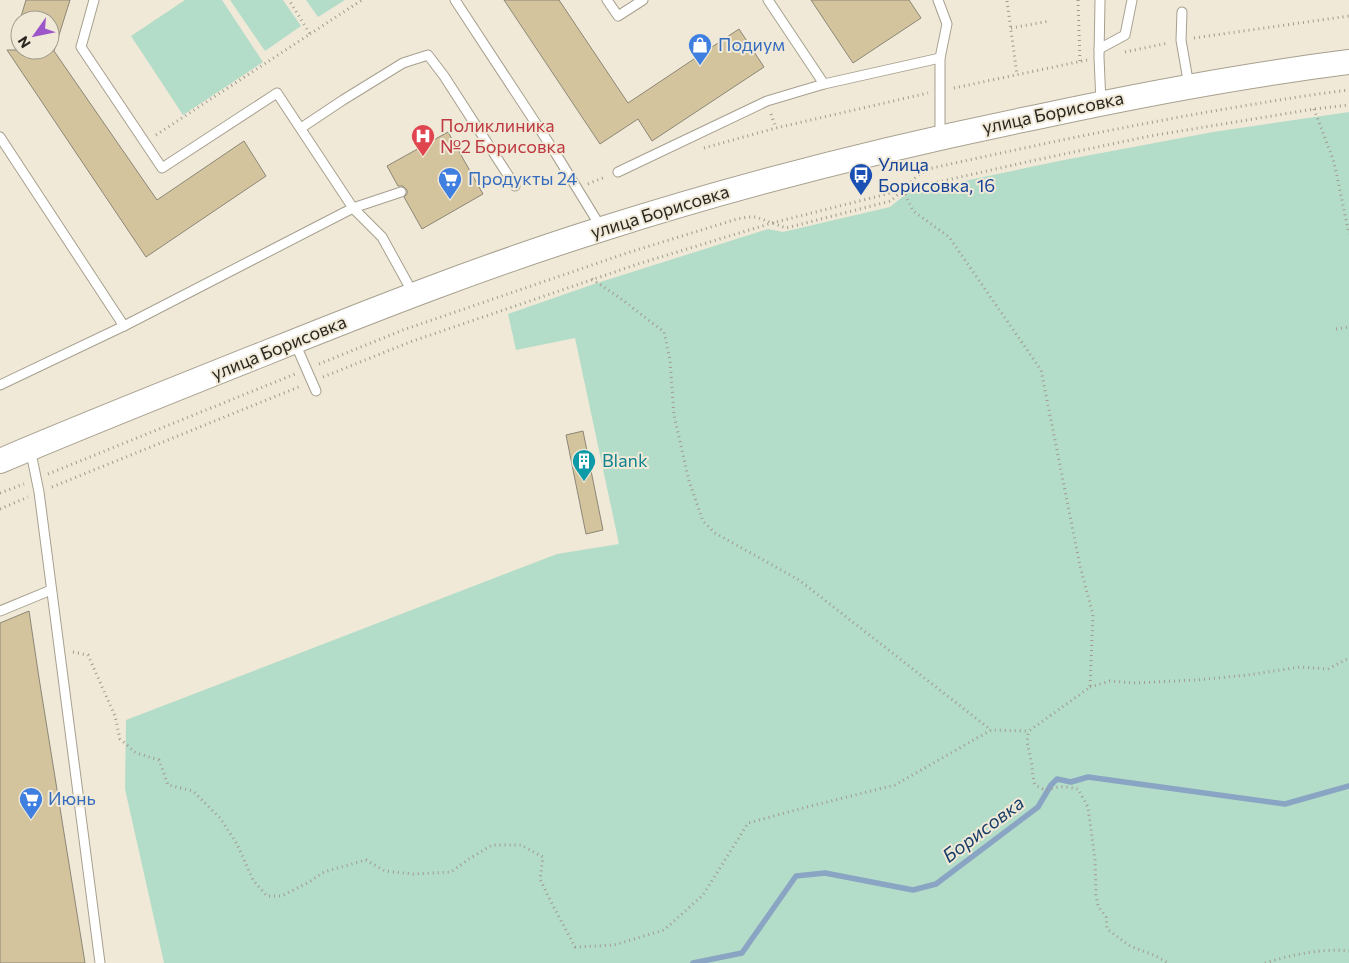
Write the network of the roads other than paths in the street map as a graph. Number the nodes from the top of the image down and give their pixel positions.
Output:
1 (94, 0) edge
2 (455, 0) edge
3 (607, 0) edge
4 (643, 0) edge
5 (768, 0) edge
6 (938, 0) edge
7 (1100, 0) edge
8 (1132, 0) edge
9 (1182, 12) dead end
10 (1099, 53) junction
11 (940, 58) junction
12 (1349, 62) edge
13 (824, 84) junction
14 (1189, 86) junction
15 (1101, 103) junction
16 (301, 128) junction
17 (0, 137) edge
18 (940, 137) junction
19 (618, 172) road end
20 (515, 186) dead end
21 (401, 192) dead end
22 (353, 208) junction
23 (602, 229) junction
24 (414, 295) junction
25 (124, 326) junction
26 (294, 342) junction
27 (0, 385) edge
28 (316, 391) dead end
29 (30, 448) junction
30 (0, 461) edge
31 (51, 590) junction
32 (0, 611) edge
33 (100, 963) edge

1 - 16 lane
2 - 23 lane
3 - 4 lane
5 - 13 lane
6 - 11 lane
7 - 10 lane
8 - 10 lane
9 - 14 lane
10 - 15 lane
11 - 13 lane
11 - 18 lane
12 - 14 street, улица Борисовка
13 - 19 lane
14 - 15 street, улица Борисовка
15 - 18 street, улица Борисовка
16 - 20 lane
16 - 22 lane
17 - 25 lane
18 - 23 street, улица Борисовка
21 - 22 lane
22 - 24 lane
22 - 25 lane
23 - 24 street, улица Борисовка
24 - 26 street, улица Борисовка
25 - 27 lane
26 - 28 lane
26 - 29 street, улица Борисовка
29 - 30 street, улица Борисовка
29 - 31 lane
31 - 32 lane
31 - 33 lane

